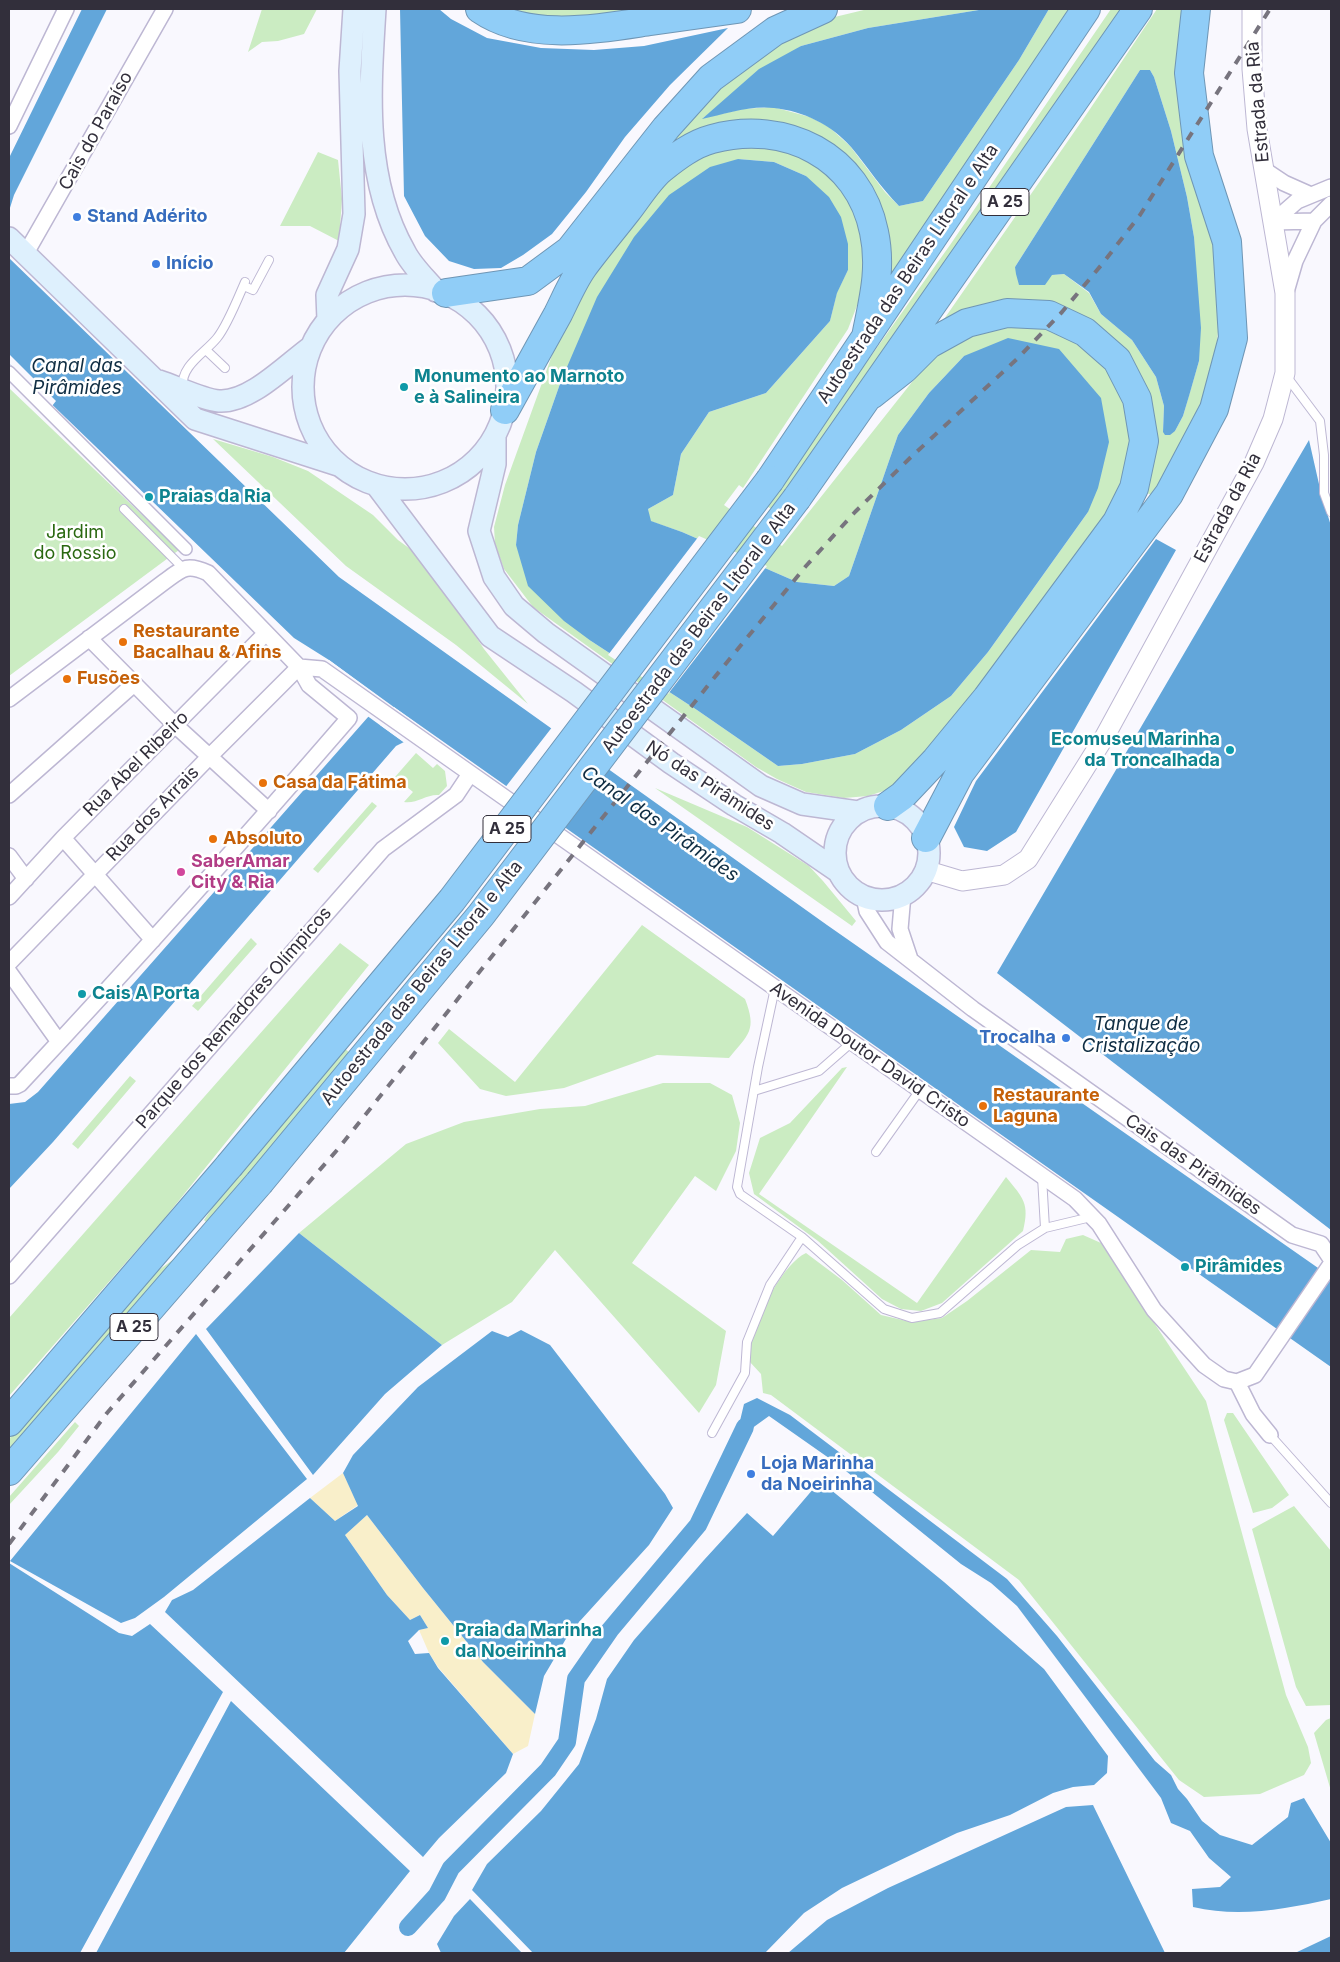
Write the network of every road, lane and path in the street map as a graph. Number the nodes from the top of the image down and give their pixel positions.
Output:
1 (66, 9) edge
2 (165, 9) edge
3 (354, 9) edge
4 (375, 9) edge
5 (480, 9) edge
6 (738, 9) edge
7 (823, 9) edge
8 (1086, 9) edge
9 (1138, 9) edge
10 (1196, 9) edge
11 (1252, 9) edge
12 (9, 126) edge
13 (1263, 169) junction
14 (1331, 187) edge
15 (1311, 195) junction
16 (1331, 204) edge
17 (1314, 221) junction
18 (1273, 222) junction
19 (9, 238) edge
20 (26, 253) junction
21 (269, 260) dead end
22 (441, 292) junction
23 (1286, 293) junction
24 (328, 320) junction
25 (866, 337) junction
26 (311, 347) junction
27 (206, 350) junction
28 (225, 368) dead end
29 (9, 372) edge
30 (1284, 373) junction
31 (152, 378) junction
32 (183, 389) junction
33 (871, 395) junction
34 (505, 410) junction
35 (495, 437) junction
36 (338, 465) junction
37 (376, 486) junction
38 (124, 509) dead end
39 (1331, 512) edge
40 (186, 549) dead end
41 (183, 568) junction
42 (266, 633) junction
43 (89, 638) junction
44 (300, 667) junction
45 (134, 684) junction
46 (9, 699) edge
47 (175, 725) junction
48 (210, 756) junction
49 (470, 774) junction
50 (9, 795) edge
51 (888, 806) junction
52 (269, 811) junction
53 (858, 812) junction
54 (63, 838) junction
55 (926, 838) junction
56 (9, 856) edge
57 (925, 870) junction
58 (839, 872) junction
59 (93, 874) junction
60 (26, 879) junction
61 (903, 894) junction
62 (9, 897) edge
63 (864, 897) junction
64 (153, 940) junction
65 (910, 959) junction
66 (9, 963) edge
67 (9, 972) edge
68 (775, 988) junction
69 (59, 1042) junction
70 (851, 1043) junction
71 (10, 1086) edge
72 (920, 1090) junction
73 (754, 1091) junction
74 (876, 1152) dead end
75 (1042, 1177) junction
76 (1091, 1217) junction
77 (1045, 1228) junction
78 (802, 1237) junction
79 (1330, 1264) edge
80 (9, 1276) edge
81 (1237, 1382) junction
82 (9, 1422) edge
83 (712, 1433) dead end
84 (1270, 1435) joint
85 (9, 1471) edge
86 (1331, 1503) edge

1 - 12 street
2 - 20 street, Cais do Paraíso
3 - 24 main road
4 - 22 main road
5 - 6 highway
7 - 22 highway
8 - 25 highway, Autoestrada das Beiras Litoral e Alta / A 25
9 - 33 highway, Autoestrada das Beiras Litoral e Alta / A 25
10 - 55 highway
11 - 13 street, Estrada da Ria
13 - 15 street
13 - 18 street, Estrada da Ria
14 - 15 street
15 - 18 street
16 - 17 street
17 - 18 street
17 - 23 street
18 - 23 street, Estrada da Ria
19 - 20 main road
20 - 31 main road
21 - 27 lane
22 - 24 main road
22 - 34 main road
23 - 30 street, Estrada da Ria
24 - 26 main road
25 - 34 highway
25 - 82 highway, Autoestrada das Beiras Litoral e Alta / A 25, bridge
26 - 32 main road
26 - 36 main road
27 - 28 lane
27 - 32 lane
29 - 40 street
30 - 39 lane
30 - 57 street, Estrada da Ria
31 - 32 main road
31 - 36 main road
33 - 51 highway
33 - 85 highway, Autoestrada das Beiras Litoral e Alta / A 25, bridge
34 - 35 main road
35 - 37 main road
35 - 53 main road, Nó das Pirâmides
36 - 37 main road
37 - 58 main road, Nó das Pirâmides
38 - 41 lane
41 - 42 street
41 - 43 street
42 - 44 street
42 - 47 street, Rua Abel Ribeiro
43 - 45 street
43 - 46 street
44 - 48 street, Rua dos Arrais
44 - 49 street, Avenida Doutor David Cristo
44 - 52 street
45 - 47 street
45 - 50 street
47 - 48 street
47 - 54 street, Rua Abel Ribeiro
48 - 52 street
48 - 59 street, Rua dos Arrais
49 - 68 street, Avenida Doutor David Cristo
49 - 80 street, Parque dos Remadores Olímpicos
51 - 53 main road, Nó das Pirâmides
51 - 55 main road
52 - 64 street
53 - 58 main road
54 - 59 street
54 - 60 street, Rua Abel Ribeiro
55 - 57 main road
56 - 60 street
57 - 61 main road
58 - 63 main road, Nó das Pirâmides
59 - 64 street
59 - 66 street, Rua dos Arrais
60 - 62 street, Rua Abel Ribeiro
61 - 63 main road
61 - 65 street
63 - 65 street, Cais das Pirâmides
64 - 69 street
65 - 79 street, Cais das Pirâmides
67 - 69 street
68 - 70 street, Avenida Doutor David Cristo
68 - 73 lane
69 - 71 street
70 - 72 street, Avenida Doutor David Cristo
70 - 73 lane
72 - 74 lane
72 - 75 street, Avenida Doutor David Cristo
73 - 78 lane
75 - 76 street, Avenida Doutor David Cristo
75 - 77 lane
76 - 77 lane
76 - 81 street, Avenida Doutor David Cristo
77 - 78 lane
78 - 83 lane
79 - 81 street
81 - 84 street
84 - 86 lane

